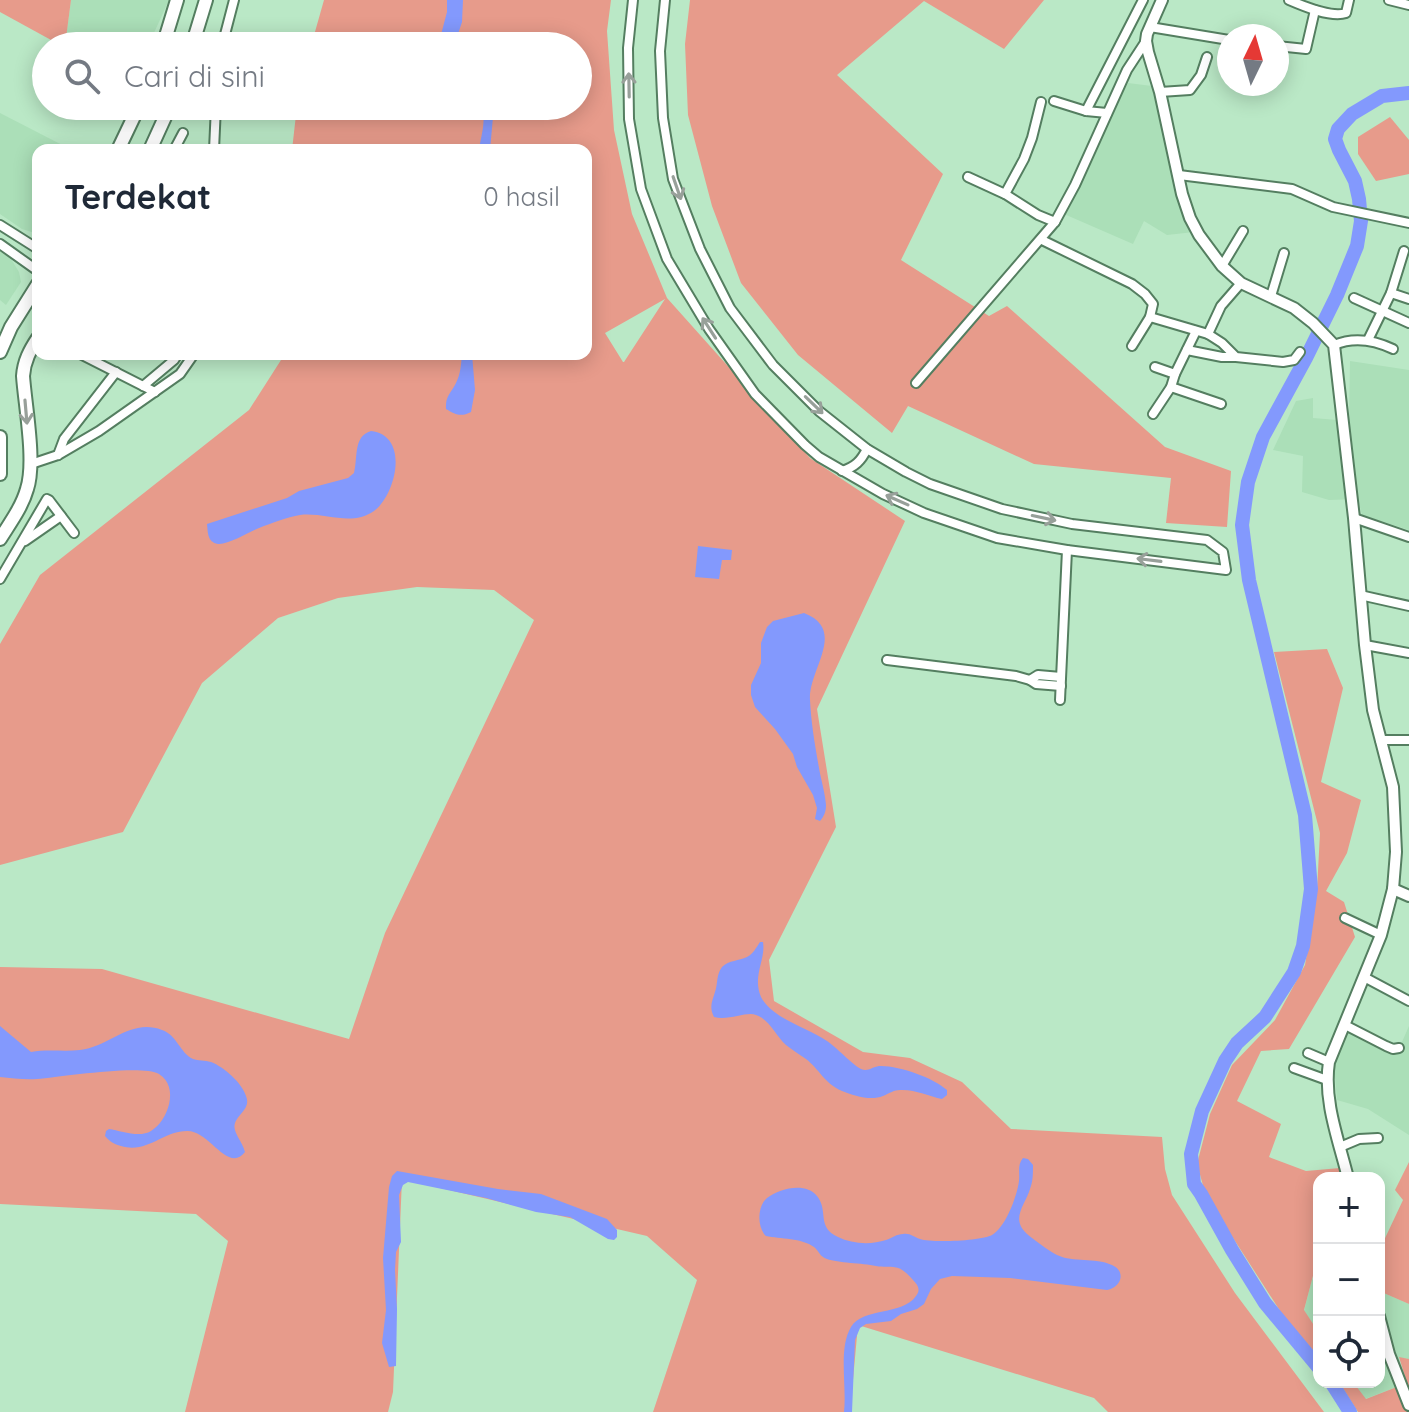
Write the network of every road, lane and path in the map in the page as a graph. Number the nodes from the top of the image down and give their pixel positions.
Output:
1 (177, 0) edge
2 (206, 0) edge
3 (234, 0) edge
4 (633, 0) edge
5 (665, 0) edge
6 (1143, 0) edge
7 (1162, 0) edge
8 (1289, 0) edge
9 (1349, 0) edge
10 (1389, 0) edge
11 (1409, 5) edge
12 (1315, 10) junction
13 (1150, 27) junction
14 (167, 32) edge
15 (196, 32) edge
16 (226, 32) edge
17 (1217, 38) edge
18 (1146, 41) junction
19 (1289, 47) edge
20 (1207, 57) dead end
21 (1160, 92) junction
22 (1054, 101) dead end
23 (1041, 102) dead end
24 (1097, 112) junction
25 (132, 120) edge
26 (164, 120) edge
27 (215, 120) edge
28 (183, 133) dead end
29 (121, 144) edge
30 (153, 144) edge
31 (177, 144) edge
32 (214, 144) edge
33 (1179, 175) junction
34 (968, 177) dead end
35 (1005, 194) junction
36 (1053, 221) junction
37 (1409, 223) edge
38 (1, 228) edge
39 (1243, 231) dead end
40 (1042, 240) junction
41 (0, 244) edge
42 (32, 246) edge
43 (1404, 251) dead end
44 (1284, 253) dead end
45 (1222, 266) junction
46 (32, 267) edge
47 (1241, 283) junction
48 (1391, 293) junction
49 (32, 294) edge
50 (1271, 296) junction
51 (1354, 298) dead end
52 (1409, 299) edge
53 (1381, 312) junction
54 (1150, 317) junction
55 (1409, 323) edge
56 (1196, 331) junction
57 (1208, 334) junction
58 (1368, 340) junction
59 (1333, 343) junction
60 (1132, 346) dead end
61 (32, 347) edge
62 (1393, 349) dead end
63 (1187, 350) junction
64 (0, 352) edge
65 (1300, 352) dead end
66 (1236, 357) junction
67 (92, 360) edge
68 (174, 360) edge
69 (190, 360) edge
70 (1155, 367) dead end
71 (116, 372) junction
72 (1175, 374) junction
73 (916, 383) dead end
74 (143, 386) junction
75 (1171, 387) junction
76 (155, 392) junction
77 (1221, 404) dead end
78 (1153, 414) dead end
79 (0, 437) edge
80 (867, 449) junction
81 (58, 455) junction
82 (31, 464) junction
83 (842, 471) junction
84 (0, 474) edge
85 (22, 503) junction
86 (38, 511) junction
87 (61, 516) junction
88 (1354, 518) junction
89 (74, 533) dead end
90 (1409, 537) edge
91 (0, 539) edge
92 (22, 543) junction
93 (1067, 550) junction
94 (0, 579) edge
95 (1360, 595) junction
96 (1409, 606) edge
97 (1365, 645) junction
98 (1409, 653) edge
99 (887, 660) dead end
100 (1061, 681) junction
101 (1060, 700) dead end
102 (1380, 740) junction
103 (1409, 740) edge
104 (1393, 889) junction
105 (1409, 896) edge
106 (1345, 918) dead end
107 (1381, 935) junction
108 (1364, 977) junction
109 (1409, 1001) edge
110 (1345, 1025) junction
111 (1399, 1048) dead end
112 (1308, 1053) dead end
113 (1329, 1062) junction
114 (1294, 1068) dead end
115 (1327, 1080) junction
116 (1378, 1138) dead end
117 (1340, 1147) junction
118 (1346, 1172) edge
119 (1385, 1339) edge
120 (1409, 1405) edge

1 - 14 main road
2 - 15 main road
3 - 16 street
83 -> 4 street
5 -> 80 street
6 - 24 street
7 - 13 street
8 - 12 street
9 - 12 street
10 - 11 street
12 - 19 street
13 - 17 street
13 - 18 street
18 - 21 street
18 - 24 street
20 - 21 street
21 - 33 street
22 - 24 street
23 - 35 street
24 - 36 street
25 - 29 main road
26 - 30 main road
27 - 32 street
28 - 31 street
33 - 37 street
33 - 45 street
34 - 35 street
35 - 36 street
36 - 40 street
38 - 42 street
39 - 45 street
40 - 54 street
40 - 73 street
41 - 46 street
43 - 48 street
44 - 50 street
45 - 47 street
47 - 50 street
47 - 57 street
48 - 52 street
48 - 53 street
49 - 64 main road
50 - 59 street
51 - 53 street
53 - 55 street
53 - 58 street
54 - 56 street
54 - 60 street
56 - 57 street
56 - 63 street
57 - 66 street
58 - 59 street
58 - 62 street
59 - 88 street
61 -> 82 main road
63 - 66 street
63 - 72 street
65 - 66 street
67 - 71 street
68 - 74 street
69 - 76 street
70 - 72 street
71 - 74 street
71 - 81 street
72 - 75 street
74 - 76 street
75 - 77 street
75 - 78 street
76 - 81 street
79 - 84 main road
80 - 83 street
80 -> 93 street
81 - 82 street
82 - 85 main road
93 -> 83 street
85 - 86 street
85 - 91 main road
86 - 87 street
86 - 92 street
87 - 89 street
87 - 92 street
88 - 90 street
88 - 95 street
92 - 94 street
93 - 100 street
95 - 96 street
95 - 97 street
97 - 98 street
97 - 102 street
99 - 100 street
100 - 101 street
102 - 103 street
102 - 104 street
104 - 105 street
104 - 107 street
106 - 107 street
107 - 108 street
108 - 109 street
108 - 110 street
110 - 111 street
110 - 113 street
112 - 113 street
113 - 115 street
114 - 115 street
115 - 117 street
116 - 117 street
117 - 118 street
119 - 120 street

